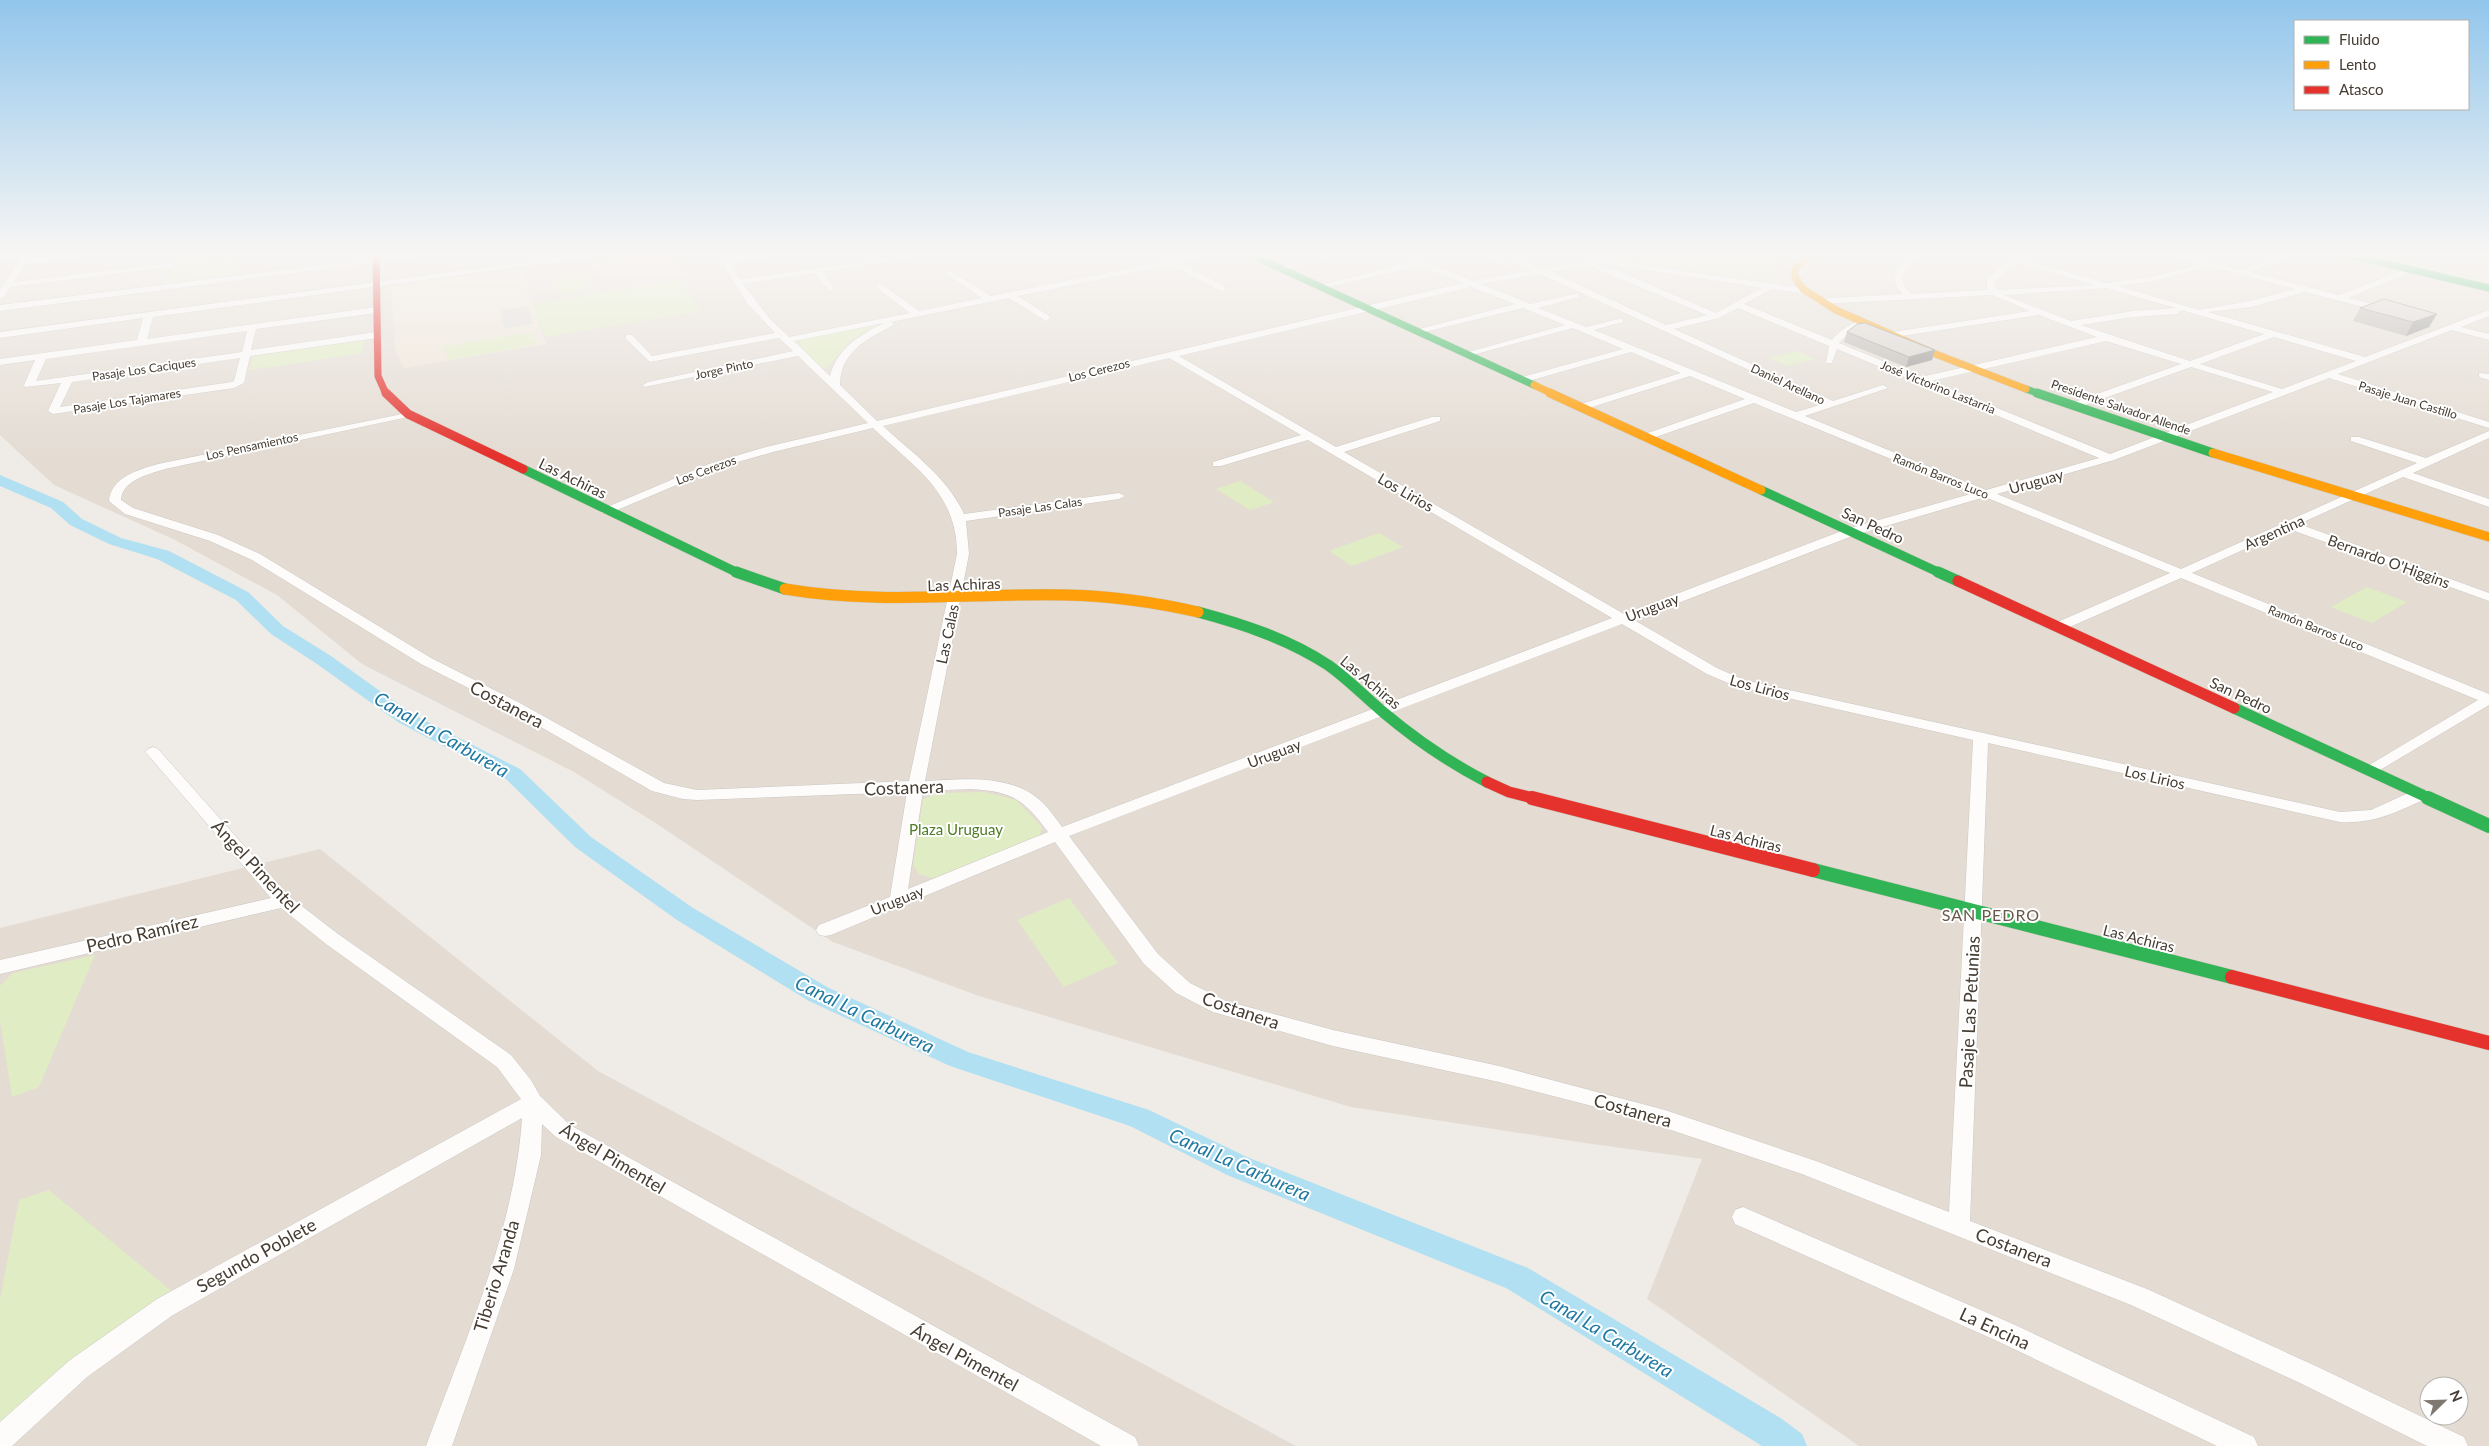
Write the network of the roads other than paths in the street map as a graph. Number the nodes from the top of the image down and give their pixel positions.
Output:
1 (110, 319) edge
2 (147, 319) edge
3 (307, 319) edge
4 (377, 319) edge
5 (766, 319) edge
6 (880, 319) edge
7 (901, 319) edge
8 (1317, 319) edge
9 (1391, 319) edge
10 (1471, 319) edge
11 (1560, 319) edge
12 (1645, 319) edge
13 (1701, 319) edge
14 (1773, 319) edge
15 (1857, 319) edge
16 (1994, 319) edge
17 (2055, 319) edge
18 (2096, 319) edge
19 (2223, 319) edge
20 (2471, 319) edge
21 (1620, 320) dead end
22 (1864, 323) junction
23 (2067, 324) junction
24 (2439, 324) dead end
25 (1574, 325) junction
26 (252, 327) junction
27 (2451, 327) junction
28 (1665, 328) junction
29 (1584, 330) junction
30 (1419, 332) junction
31 (2273, 334) junction
32 (0, 335) edge
33 (377, 335) junction
34 (1889, 335) junction
35 (629, 337) dead end
36 (783, 337) junction
37 (2489, 337) edge
38 (2107, 338) junction
39 (141, 343) junction
40 (1832, 344) junction
41 (1632, 349) junction
42 (245, 354) junction
43 (799, 354) junction
44 (1169, 354) junction
45 (1468, 354) junction
46 (42, 356) junction
47 (2364, 360) junction
48 (1829, 361) dead end
49 (0, 362) edge
50 (2189, 364) junction
51 (665, 368) dead end
52 (1970, 369) junction
53 (1691, 373) junction
54 (2327, 374) junction
55 (68, 380) junction
56 (672, 380) junction
57 (1522, 380) junction
58 (1921, 380) junction
59 (648, 385) dead end
60 (835, 387) junction
61 (1883, 388) dead end
62 (2282, 392) junction
63 (1755, 399) junction
64 (1832, 404) junction
65 (2073, 406) junction
66 (1582, 407) junction
67 (408, 414) junction
68 (1795, 416) junction
69 (1436, 419) dead end
70 (876, 424) junction
71 (2489, 425) edge
72 (2489, 434) edge
73 (1310, 436) junction
74 (2164, 436) junction
75 (1646, 437) junction
76 (2355, 439) dead end
77 (1335, 450) junction
78 (2110, 458) junction
79 (2426, 462) junction
80 (1217, 464) dead end
81 (2403, 473) junction
82 (1988, 494) junction
83 (1119, 496) dead end
84 (2351, 497) junction
85 (2489, 503) edge
86 (118, 504) joint
87 (606, 510) junction
88 (961, 518) junction
89 (2289, 525) junction
90 (1851, 532) junction
91 (2489, 538) edge
92 (2182, 574) junction
93 (2489, 597) edge
94 (955, 600) junction
95 (1622, 618) junction
96 (2058, 627) junction
97 (2489, 699) edge
98 (1383, 712) junction
99 (1981, 738) junction
100 (153, 752) dead end
101 (2369, 770) junction
102 (916, 787) junction
103 (2421, 794) junction
104 (2489, 826) edge
105 (1059, 834) junction
106 (898, 900) junction
107 (284, 901) junction
108 (1974, 911) junction
109 (825, 930) dead end
110 (0, 967) edge
111 (2489, 1043) edge
112 (533, 1102) junction
113 (1743, 1217) dead end
114 (1959, 1227) junction
115 (0, 1440) edge
116 (439, 1446) edge
117 (1126, 1446) edge
118 (2245, 1446) edge
119 (2455, 1446) edge

1 - 32 street
2 - 39 street
3 - 26 street
4 - 33 street, Las Achiras
5 - 36 street, Las Calas
6 - 36 street
7 - 60 street
8 - 44 street, Los Cerezos
9 - 30 street, San Pedro
10 - 30 street
11 - 25 street, Ramón Barros Luco
12 - 28 street, Daniel Arellano
13 - 28 street
14 - 40 street, José Victorino Lastarria
15 - 22 street, Presidente Salvador Allende
16 - 34 street
17 - 23 street
18 - 23 street
19 - 31 street
20 - 27 street, Uruguay
21 - 29 street
22 - 34 street, Presidente Salvador Allende
22 - 40 street
23 - 38 street
24 - 27 street
25 - 29 street, Ramón Barros Luco
25 - 45 street
26 - 39 street
26 - 42 street
27 - 37 street
27 - 47 street, Uruguay
28 - 64 street, Daniel Arellano
29 - 41 street, Ramón Barros Luco
30 - 45 street, San Pedro
31 - 47 street
31 - 50 street
33 - 42 street, Pasaje Los Caciques
33 - 67 street, Las Achiras
34 - 52 street, Presidente Salvador Allende
35 - 36 street
36 - 43 street, Las Calas
38 - 50 street
38 - 52 street
39 - 46 street
40 - 48 street
40 - 58 street, José Victorino Lastarria
41 - 53 street, Ramón Barros Luco
41 - 57 street
42 - 55 street, Pasaje Los Caciques
42 - 55 street, Pasaje Los Tajamares
43 - 56 street, Jorge Pinto
43 - 60 street, Las Calas
44 - 70 street, Los Cerezos
44 - 73 street, Los Lirios
45 - 57 street, San Pedro
46 - 49 street
46 - 55 street, Pasaje Los Caciques
47 - 54 street, Uruguay
50 - 62 street
50 - 65 street
51 - 56 street
52 - 58 street
52 - 65 street, Presidente Salvador Allende
53 - 63 street, Ramón Barros Luco
53 - 66 street
54 - 62 street, Uruguay
54 - 71 street, Pasaje Juan Castillo
56 - 59 street, Jorge Pinto
57 - 66 street, San Pedro
58 - 78 street, José Victorino Lastarria
60 - 70 street, Las Calas
61 - 64 street
62 - 74 street, Uruguay
63 - 68 street, Ramón Barros Luco
63 - 75 street
64 - 68 street
65 - 74 street, Presidente Salvador Allende
66 - 75 street, San Pedro
67 - 86 street, Los Pensamientos
67 - 87 street, Las Achiras
68 - 82 street, Ramón Barros Luco
69 - 77 street
70 - 87 street, Los Cerezos
70 - 88 street, Las Calas
72 - 79 street, Argentina
73 - 77 street, Los Lirios
73 - 80 street
74 - 78 street, Uruguay
74 - 84 street, Presidente Salvador Allende
75 - 90 street, San Pedro
76 - 79 street
77 - 95 street, Los Lirios
78 - 82 street, Uruguay
79 - 81 street, Argentina
81 - 84 street, Argentina
81 - 85 street
82 - 90 street, Uruguay
82 - 92 street, Ramón Barros Luco
83 - 88 street, Pasaje Las Calas
84 - 89 street, Argentina
84 - 91 street, Presidente Salvador Allende
86 - 102 street, Costanera
87 - 94 street, Las Achiras
88 - 94 street, Las Calas
89 - 92 street, Argentina
89 - 93 street, Bernardo O'Higgins
90 - 95 street, Uruguay
90 - 96 street, San Pedro
92 - 96 street, Argentina
92 - 97 street, Ramón Barros Luco
94 - 98 street, Las Achiras
94 - 102 street, Las Calas
95 - 98 street, Uruguay
95 - 99 street, Los Lirios
96 - 101 street, San Pedro
97 - 101 street
98 - 105 street, Uruguay
98 - 108 street, Las Achiras
99 - 103 street, Los Lirios
99 - 108 street, Pasaje Las Petunias
100 - 107 street, Ángel Pimentel
101 - 103 street, San Pedro
102 - 105 street, Costanera
102 - 106 street, Las Calas
103 - 104 street, San Pedro
105 - 106 street, Uruguay
105 - 114 street, Costanera
106 - 109 street, Uruguay
107 - 110 street, Pedro Ramírez
107 - 112 street, Ángel Pimentel
108 - 111 street, Las Achiras
108 - 114 street, Pasaje Las Petunias
112 - 115 street, Segundo Poblete
112 - 116 street, Tiberio Aranda
112 - 117 street, Ángel Pimentel
113 - 118 street, La Encina
114 - 119 street, Costanera

